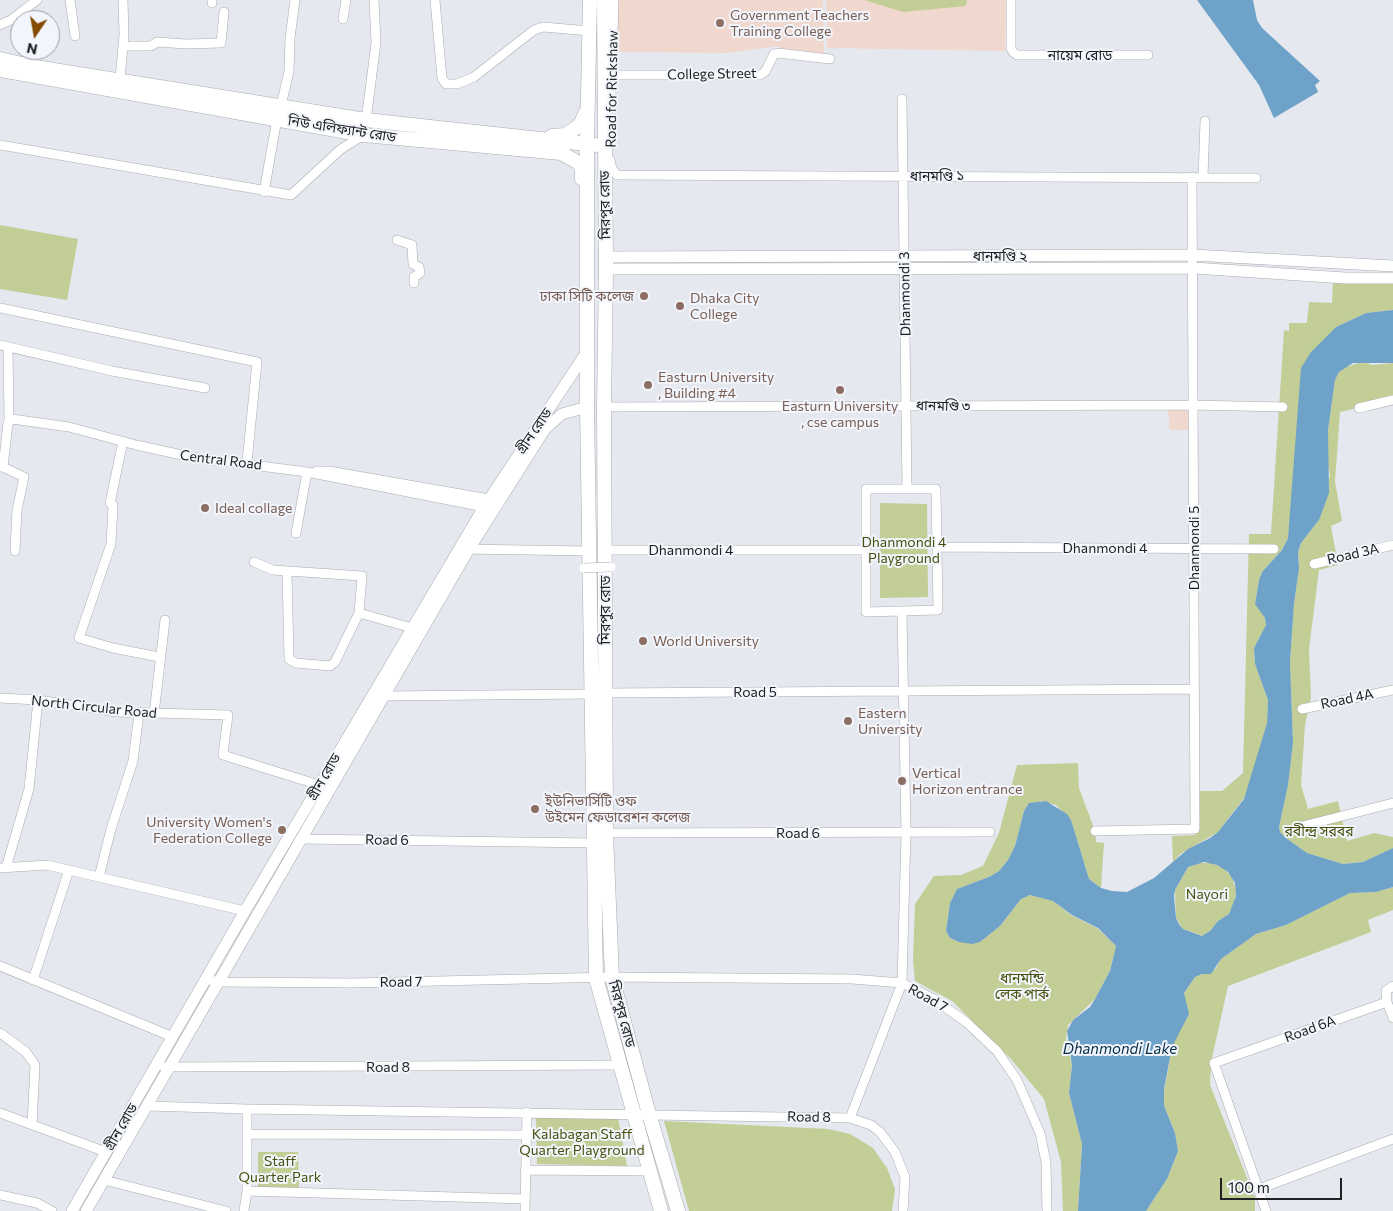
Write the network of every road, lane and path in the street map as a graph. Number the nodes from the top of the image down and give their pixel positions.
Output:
1 (37, 0) edge
2 (70, 0) edge
3 (123, 0) edge
4 (295, 0) edge
5 (346, 0) edge
6 (374, 0) edge
7 (435, 0) edge
8 (590, 0) edge
9 (604, 0) edge
10 (614, 0) edge
11 (1011, 0) edge
12 (24, 10) edge
13 (224, 12) dead end
14 (343, 18) dead end
15 (590, 31) junction
16 (75, 36) dead end
17 (124, 46) junction
18 (1148, 54) dead end
19 (0, 59) edge
20 (830, 59) dead end
21 (30, 60) edge
22 (35, 67) junction
23 (0, 70) edge
24 (607, 75) junction
25 (120, 79) junction
26 (902, 99) dead end
27 (588, 107) junction
28 (279, 112) junction
29 (366, 120) junction
30 (1205, 121) dead end
31 (364, 135) junction
32 (521, 137) junction
33 (586, 144) junction
34 (0, 145) edge
35 (604, 145) junction
36 (617, 175) joint
37 (902, 176) junction
38 (1192, 177) junction
39 (1203, 177) junction
40 (1256, 178) dead end
41 (264, 192) junction
42 (397, 240) dead end
43 (1193, 255) junction
44 (904, 256) junction
45 (606, 263) junction
46 (1393, 266) edge
47 (587, 268) junction
48 (1193, 268) junction
49 (904, 269) junction
50 (1393, 278) edge
51 (414, 283) dead end
52 (0, 308) edge
53 (4, 346) edge
54 (588, 350) junction
55 (205, 388) dead end
56 (1393, 400) edge
57 (1194, 405) junction
58 (907, 406) junction
59 (587, 407) junction
60 (604, 407) junction
61 (1283, 407) dead end
62 (1360, 408) dead end
63 (10, 420) junction
64 (123, 440) junction
65 (247, 462) junction
66 (2, 467) edge
67 (307, 472) junction
68 (907, 489) junction
69 (486, 503) junction
70 (296, 533) dead end
71 (1393, 545) edge
72 (937, 547) junction
73 (1194, 548) junction
74 (465, 549) junction
75 (1274, 549) dead end
76 (15, 550) dead end
77 (605, 550) junction
78 (866, 550) junction
79 (589, 551) junction
80 (254, 562) dead end
81 (1314, 564) dead end
82 (587, 568) junction
83 (608, 568) junction
84 (287, 572) junction
85 (902, 611) junction
86 (359, 613) junction
87 (165, 620) dead end
88 (412, 628) junction
89 (159, 657) junction
90 (1195, 689) junction
91 (1393, 690) edge
92 (904, 691) junction
93 (598, 694) junction
94 (385, 696) junction
95 (372, 697) junction
96 (0, 698) edge
97 (38, 700) junction
98 (1302, 709) dead end
99 (138, 713) junction
100 (154, 714) junction
101 (319, 785) junction
102 (1393, 803) edge
103 (1299, 827) dead end
104 (1095, 831) dead end
105 (990, 832) dead end
106 (606, 833) junction
107 (906, 833) junction
108 (300, 839) junction
109 (594, 843) junction
110 (3, 868) edge
111 (69, 870) junction
112 (99, 876) junction
113 (245, 911) junction
114 (0, 966) edge
115 (612, 977) junction
116 (596, 978) junction
117 (206, 979) junction
118 (33, 980) junction
119 (219, 982) junction
120 (902, 983) junction
121 (1393, 986) edge
122 (1387, 1002) junction
123 (1393, 1018) edge
124 (0, 1034) edge
125 (173, 1037) junction
126 (157, 1065) junction
127 (620, 1065) junction
128 (170, 1069) junction
129 (148, 1106) junction
130 (247, 1110) junction
131 (527, 1112) junction
132 (0, 1113) edge
133 (633, 1114) junction
134 (649, 1114) junction
135 (850, 1118) junction
136 (32, 1125) junction
137 (247, 1134) junction
138 (526, 1136) junction
139 (1393, 1139) edge
140 (106, 1152) junction
141 (525, 1170) junction
142 (650, 1171) junction
143 (104, 1180) junction
144 (1259, 1189) junction
145 (247, 1191) junction
146 (0, 1196) edge
147 (525, 1198) junction
148 (52, 1211) edge
149 (72, 1211) edge
150 (86, 1211) edge
151 (226, 1211) edge
152 (244, 1211) edge
153 (525, 1211) edge
154 (661, 1211) edge
155 (678, 1211) edge
156 (903, 1211) edge
157 (1047, 1211) edge
158 (1266, 1211) edge

1 - 12 street
2 - 16 street
3 - 17 street
4 - 28 street
5 - 14 street
6 - 29 street
7 - 15 street
8 - 15 highway, মিরপুর রোড
9 - 24 highway, মিরপুর রোড
10 - 24 street, Road for Rickshaw
11 - 18 street, নায়েম রোড
13 - 17 street
15 - 27 highway, মিরপুর রোড
17 - 25 street
19 - 22 highway, নিউ এলিফ্যান্ট রোড
20 - 24 street, College Street
21 - 22 street
22 - 25 highway, নিউ এলিফ্যান্ট রোড
23 - 28 highway, নিউ এলিফ্যান্ট রোড
24 - 35 highway, মিরপুর রোড
24 - 36 street, Road for Rickshaw
25 - 28 highway, নিউ এলিফ্যান্ট রোড
26 - 37 street, Dhanmondi 3
27 - 32 highway
27 - 33 highway, মিরপুর রোড
28 - 29 highway, নিউ এলিফ্যান্ট রোড
28 - 31 highway, নিউ এলিফ্যান্ট রোড
28 - 41 street
29 - 32 highway, নিউ এলিফ্যান্ট রোড
30 - 39 street
31 - 41 street
31 - 47 highway, নিউ এলিফ্যান্ট রোড
32 - 33 highway, নিউ এলিফ্যান্ট রোড
33 - 35 highway, নিউ এলিফ্যান্ট রোড
33 - 47 highway, মিরপুর রোড
34 - 41 street
35 - 45 highway, মিরপুর রোড
36 - 37 street, ধানমণ্ডি ১
37 - 38 street, ধানমণ্ডি ১
37 - 44 street, Dhanmondi 3
38 - 39 street, ধানমণ্ডি ১
38 - 43 street
39 - 40 street, ধানমণ্ডি ১
42 - 51 street
43 - 44 main road, ধানমণ্ডি ২
43 - 46 main road, ধানমণ্ডি ২
43 - 48 street
44 - 45 main road, ধানমণ্ডি ২
44 - 49 street, Dhanmondi 3
45 - 49 main road, ধানমণ্ডি ২
45 - 60 highway, মিরপুর রোড
47 - 54 highway, মিরপুর রোড
48 - 49 main road, ধানমণ্ডি ২
48 - 50 main road, ধানমণ্ডি ২
48 - 57 street, Dhanmondi 5
49 - 58 street, Dhanmondi 3
52 - 65 street
53 - 55 street
53 - 63 street
54 - 59 highway, মিরপুর রোড
54 - 69 main road, গ্রীন রোড
56 - 62 street
57 - 58 street, ধানমণ্ডি ৩
57 - 61 street, ধানমণ্ডি ৩
57 - 73 street, Dhanmondi 5
58 - 60 street, ধানমণ্ডি ৩
58 - 68 street, Dhanmondi 3
59 - 60 highway
59 - 74 main road, গ্রীন রোড
59 - 79 highway, মিরপুর রোড
60 - 77 highway, মিরপুর রোড
63 - 64 street, Central Road
63 - 66 street
64 - 65 street, Central Road
64 - 89 street
65 - 67 street, Central Road
66 - 76 street
67 - 69 street, Central Road
67 - 70 street
68 - 72 street
68 - 78 street
69 - 74 main road, গ্রীন রোড
71 - 81 street, Road 3A
72 - 73 street, Dhanmondi 4
72 - 85 street
73 - 75 street, Dhanmondi 4
73 - 90 street, Dhanmondi 5
74 - 79 street
74 - 88 main road, গ্রীন রোড
74 - 94 main road, গ্রীন রোড
77 - 78 street, Dhanmondi 4
77 - 83 highway, মিরপুর রোড
78 - 85 street
79 - 82 highway, মিরপুর রোড
80 - 84 street
82 - 83 street, bridge
82 - 93 highway, মিরপুর রোড
83 - 93 highway, মিরপুর রোড
84 - 86 street
84 - 86 street
85 - 92 street
86 - 88 street
87 - 89 street
88 - 95 main road, গ্রীন রোড
89 - 100 street
90 - 92 street, Road 5
90 - 104 street, Dhanmondi 5
91 - 98 street, Road 4A
92 - 93 street, Road 5
92 - 107 street
93 - 94 street, Road 5
93 - 106 highway, মিরপুর রোড
93 - 109 highway, মিরপুর রোড
94 - 95 street, Road 5
94 - 108 main road, গ্রীন রোড
95 - 101 main road, গ্রীন রোড
96 - 97 street, North Circular Road
97 - 99 street, North Circular Road
97 - 110 street
99 - 100 street, North Circular Road
99 - 112 street
100 - 101 street, North Circular Road
101 - 113 main road, গ্রীন রোড
102 - 103 street
105 - 107 street, Road 6
106 - 107 street, Road 6
106 - 115 highway, মিরপুর রোড
107 - 120 street
108 - 109 street, Road 6
108 - 119 main road, গ্রীন রোড
109 - 116 highway, মিরপুর রোড
110 - 111 street
111 - 112 street
111 - 118 street
112 - 113 street
113 - 117 main road, গ্রীন রোড
114 - 118 street
115 - 116 street, Road 7
115 - 120 street, Road 7
115 - 134 highway, মিরপুর রোড
116 - 119 street, Road 7
116 - 127 highway, মিরপুর রোড
117 - 119 street, Road 7
117 - 125 main road, গ্রীন রোড
118 - 125 street
119 - 128 main road, গ্রীন রোড
120 - 135 street
120 - 157 street, Road 7
121 - 122 street
122 - 123 street
122 - 144 street, Road 6A
124 - 136 street
125 - 126 main road, গ্রীন রোড
126 - 128 street, Road 8
126 - 140 main road, গ্রীন রোড
127 - 128 street, Road 8
127 - 133 highway, মিরপুর রোড
128 - 129 main road, গ্রীন রোড
129 - 130 street, Road 8
129 - 143 main road, গ্রীন রোড
130 - 131 street, Road 8
130 - 137 street
131 - 133 street, Road 8
131 - 138 street
132 - 136 street
133 - 134 street, Road 8
133 - 142 highway, মিরপুর রোড
134 - 135 street, Road 8
134 - 155 highway, মিরপুর রোড
135 - 156 street, Road 8
136 - 140 street
137 - 138 street
137 - 145 street
138 - 141 street
139 - 144 street
140 - 149 main road, গ্রীন রোড
141 - 142 street
141 - 147 street
142 - 154 highway, মিরপুর রোড
143 - 150 main road, গ্রীন রোড
143 - 151 street
144 - 158 street
145 - 147 street
145 - 152 street
146 - 148 street
147 - 153 street

